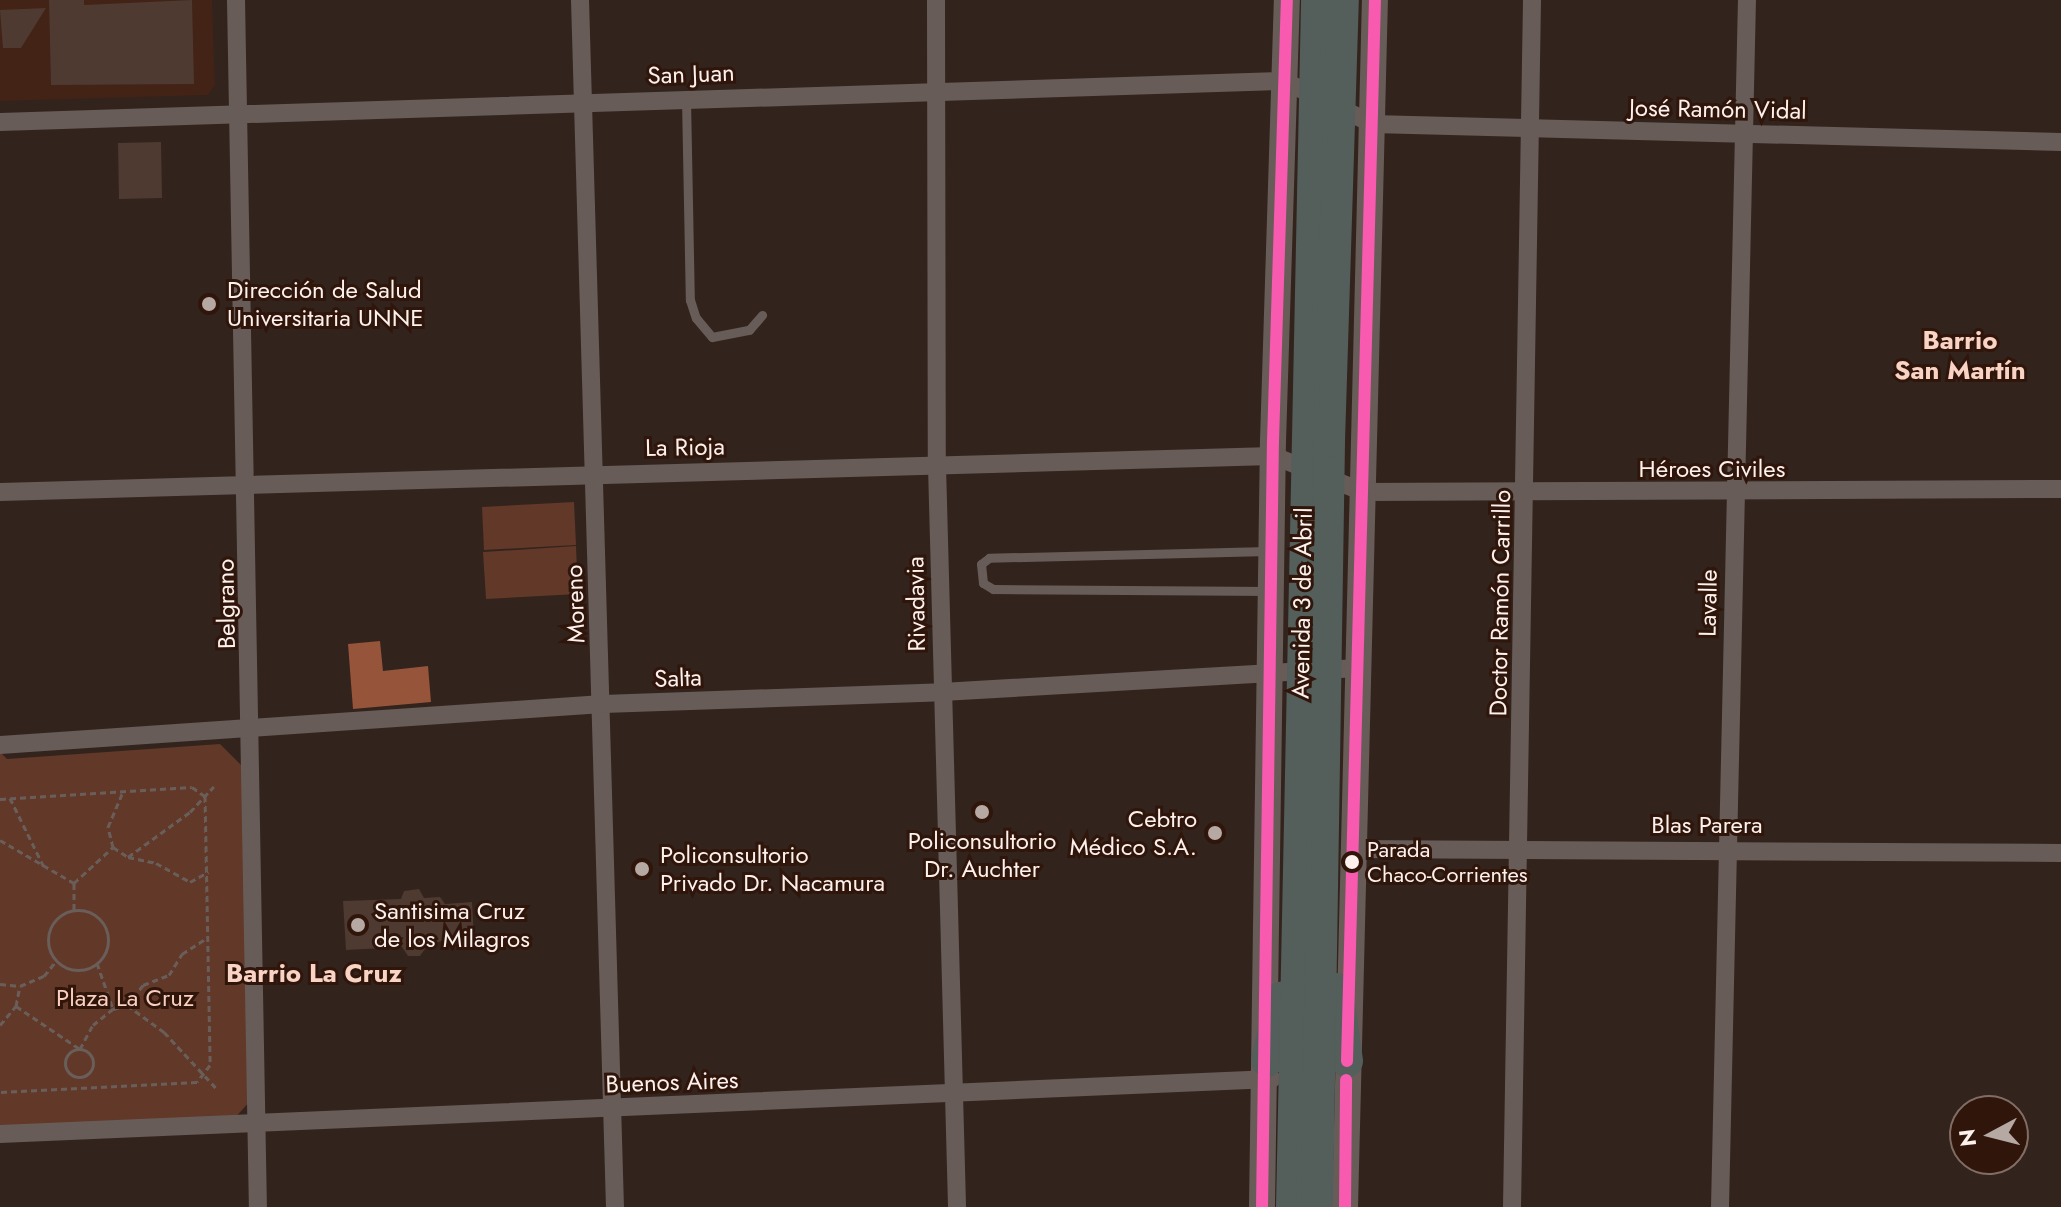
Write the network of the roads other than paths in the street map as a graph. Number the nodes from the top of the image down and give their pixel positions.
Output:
1 (236, 0) edge
2 (580, 0) edge
3 (936, 0) edge
4 (1287, 0) edge
5 (1317, 0) edge
6 (1343, 0) edge
7 (1375, 0) edge
8 (1532, 0) edge
9 (1747, 0) edge
10 (1284, 81) junction
11 (938, 91) junction
12 (686, 99) junction
13 (583, 102) junction
14 (1328, 106) junction
15 (239, 113) junction
16 (0, 122) edge
17 (1373, 124) junction
18 (1530, 130) junction
19 (1746, 132) junction
20 (2061, 142) edge
21 (762, 315) dead end
22 (1274, 456) junction
23 (937, 466) junction
24 (594, 472) junction
25 (1317, 475) junction
26 (249, 484) junction
27 (2061, 489) edge
28 (0, 492) edge
29 (1363, 492) junction
30 (1527, 493) junction
31 (1735, 493) junction
32 (1272, 550) junction
33 (1271, 591) junction
34 (1358, 668) junction
35 (1270, 669) junction
36 (1314, 669) junction
37 (942, 692) junction
38 (603, 704) junction
39 (252, 731) junction
40 (0, 745) edge
41 (1311, 779) junction
42 (1518, 848) junction
43 (1352, 849) junction
44 (1727, 849) junction
45 (2061, 853) edge
46 (1311, 1074) junction
47 (953, 1094) junction
48 (612, 1109) junction
49 (255, 1124) junction
50 (0, 1134) edge
51 (258, 1207) edge
52 (615, 1207) edge
53 (957, 1207) edge
54 (1262, 1207) edge
55 (1292, 1207) edge
56 (1317, 1207) edge
57 (1338, 1207) edge
58 (1345, 1207) edge
59 (1512, 1207) edge
60 (1720, 1207) edge

1 - 15 street, Belgrano
2 - 13 street, Moreno
3 - 11 street, Rivadavia
4 - 10 main road, Avenida 3 de Abril
5 - 14 highway, Avenida 3 de Abril
6 - 14 highway, Avenida 3 de Abril
7 - 17 main road, Avenida 3 de Abril
8 - 18 street, Doctor Ramón Carrillo
9 - 19 street, Lavalle
10 - 11 street, San Juan
10 - 14 street
10 - 22 main road, Avenida 3 de Abril
11 - 12 street, San Juan
11 - 23 street, Rivadavia
12 - 13 street, San Juan
12 - 21 lane
13 - 15 street, San Juan
13 - 24 street, Moreno
14 - 17 street
14 - 25 highway, Avenida 3 de Abril
15 - 16 street, San Juan
15 - 26 street, Belgrano
17 - 18 street, José Ramón Vidal
17 - 29 main road, Avenida 3 de Abril
18 - 19 street, José Ramón Vidal
18 - 30 street, Doctor Ramón Carrillo
19 - 20 street, José Ramón Vidal
19 - 31 street, Lavalle
22 - 23 street, La Rioja
22 - 25 street, La Rioja
22 - 32 main road, Avenida 3 de Abril
23 - 24 street, La Rioja
23 - 37 street, Rivadavia
24 - 26 street, La Rioja
24 - 38 street, Moreno
25 - 29 street, La Rioja
25 - 36 highway, Avenida 3 de Abril
26 - 28 street, La Rioja
26 - 39 street, Belgrano
27 - 31 street, Héroes Civiles
29 - 30 street, Héroes Civiles
29 - 34 main road, Avenida 3 de Abril
30 - 31 street, Héroes Civiles
30 - 42 street, Doctor Ramón Carrillo
31 - 44 street, Lavalle
32 - 33 main road, Avenida 3 de Abril
32 - 33 lane
33 - 35 main road, Avenida 3 de Abril
34 - 36 street, Salta
34 - 43 main road, Avenida 3 de Abril
35 - 36 street, Salta
35 - 37 street, Salta
35 - 46 main road, Avenida 3 de Abril
36 - 41 highway, Avenida 3 de Abril
37 - 38 street, Salta
37 - 47 street, Rivadavia
38 - 39 street, Salta
38 - 48 street, Moreno
39 - 40 street, Salta
39 - 49 street, Belgrano
41 - 46 highway
41 - 46 highway
42 - 43 street, Blas Parera
42 - 44 street, Blas Parera
42 - 59 street, Doctor Ramón Carrillo
43 - 46 main road, Avenida 3 de Abril
44 - 45 street, Blas Parera
44 - 60 street, Lavalle
46 - 47 street, Buenos Aires
46 - 54 main road, Avenida 3 de Abril
46 - 55 highway, Avenida 3 de Abril
46 - 56 highway, Avenida 3 de Abril
46 - 57 highway
46 - 58 main road, Avenida 3 de Abril
47 - 48 street, Buenos Aires
47 - 53 street, Rivadavia
48 - 49 street, Buenos Aires
48 - 52 street, Moreno
49 - 50 street, Buenos Aires
49 - 51 street, Belgrano

